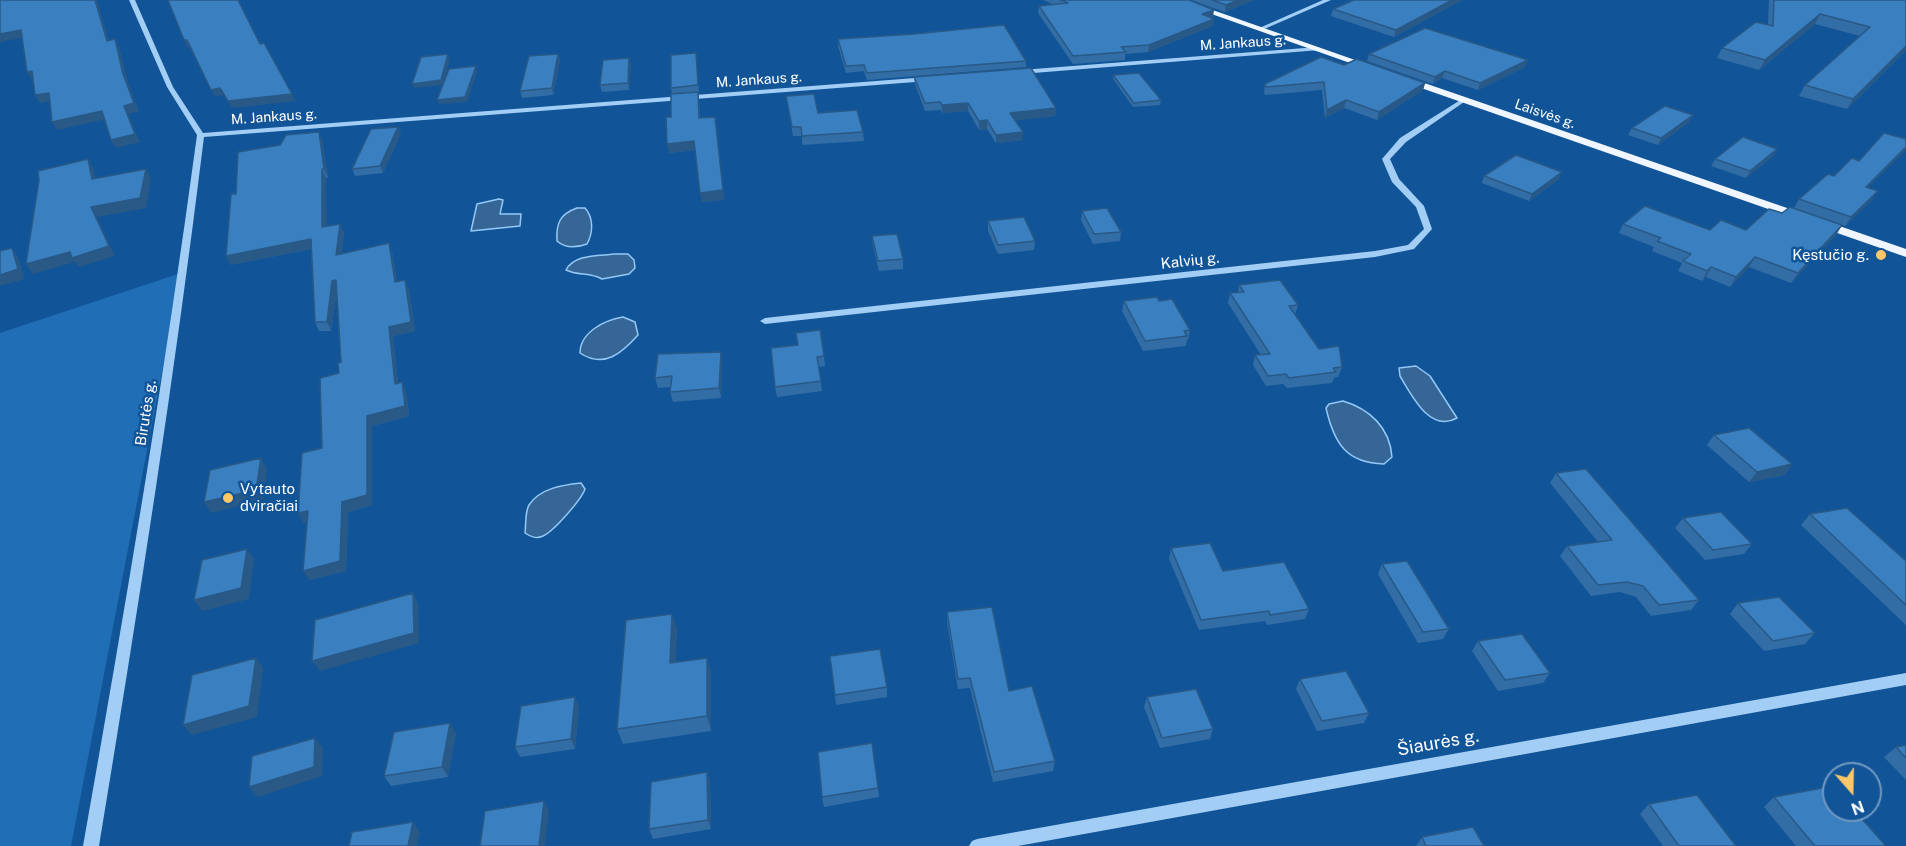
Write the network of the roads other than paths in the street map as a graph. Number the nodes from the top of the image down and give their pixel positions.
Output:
1 (132, 0) edge
2 (1176, 0) edge
3 (1328, 0) edge
4 (1260, 29) junction
5 (1318, 49) junction
6 (1013, 73) edge
7 (1386, 73) edge
8 (1397, 77) edge
9 (941, 78) edge
10 (1464, 100) junction
11 (201, 135) junction
12 (1906, 253) edge
13 (765, 321) dead end
14 (1906, 679) edge
15 (91, 846) edge
16 (977, 846) edge

1 - 11 street
2 - 4 main road
3 - 4 street
4 - 5 main road
5 - 6 street, M. Jankaus g.
5 - 7 main road
8 - 10 main road, Laisvės g.
9 - 11 street, M. Jankaus g.
10 - 12 main road, Laisvės g.
10 - 13 street, Kalvių g.
11 - 15 street, Birutės g.
14 - 16 street, Šiaurės g.

